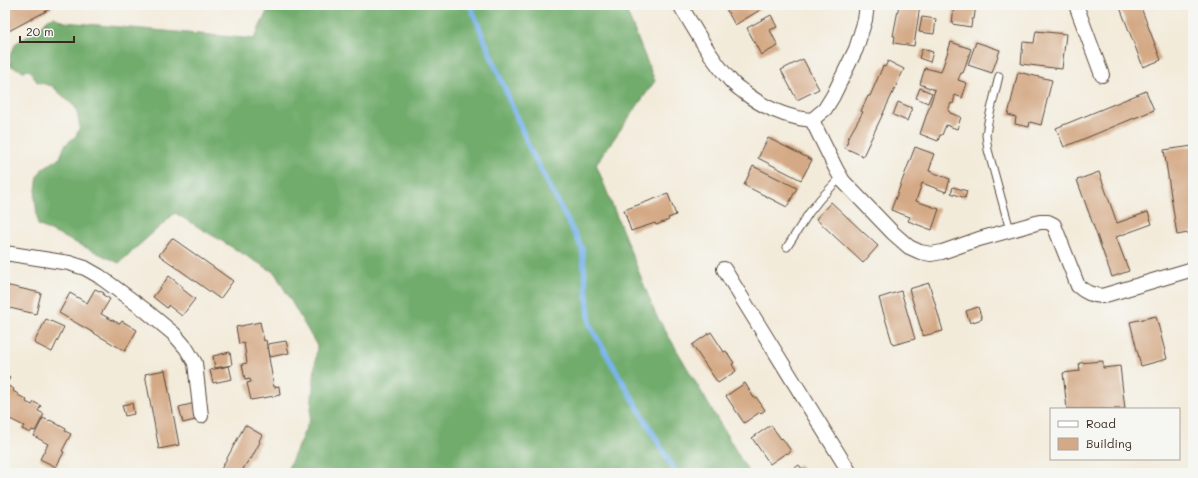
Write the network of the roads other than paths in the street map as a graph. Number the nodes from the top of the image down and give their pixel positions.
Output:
1 (680, 5) edge
2 (867, 5) edge
3 (1076, 5) edge
4 (1102, 75) dead end
5 (1000, 76) dead end
6 (812, 120) junction
7 (841, 177) junction
8 (1010, 230) junction
9 (787, 247) dead end
10 (5, 253) edge
11 (724, 269) dead end
12 (1193, 269) edge
13 (201, 416) dead end
14 (850, 473) edge

1 - 6 street
2 - 6 street
3 - 4 street
5 - 8 lane
6 - 7 street
7 - 8 street
7 - 9 lane
8 - 12 street
10 - 13 street
11 - 14 street

